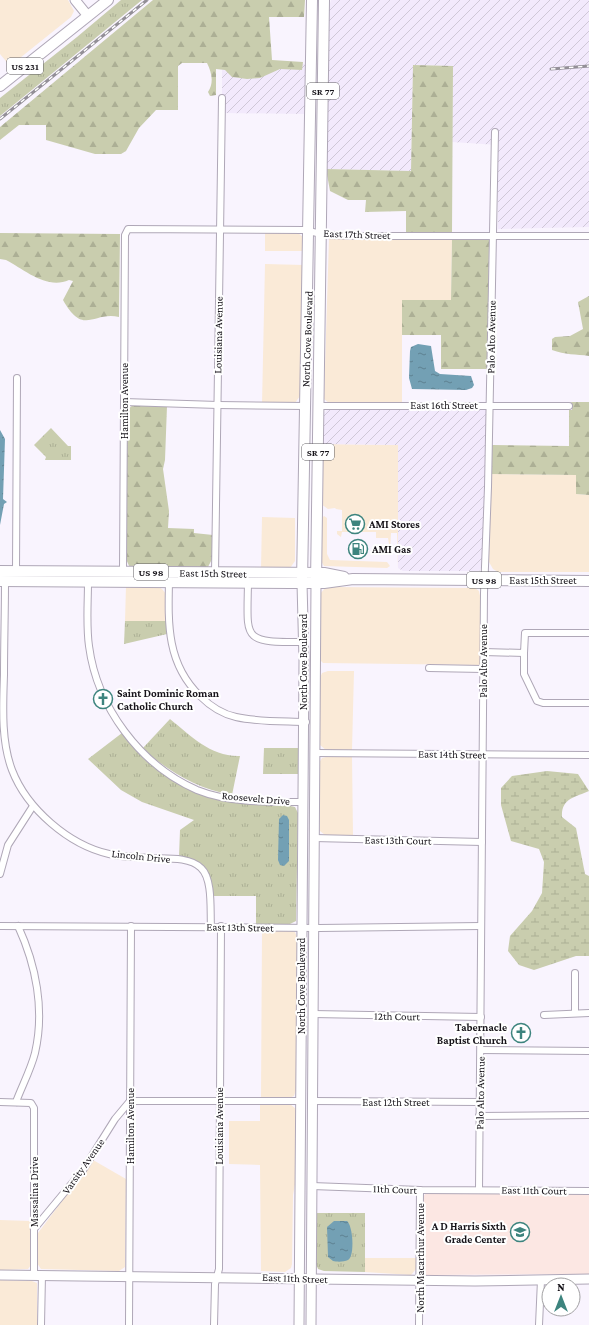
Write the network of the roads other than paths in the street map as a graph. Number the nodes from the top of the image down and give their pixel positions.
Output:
1 (75, 0) edge
2 (108, 0) edge
3 (312, 0) edge
4 (324, 0) edge
5 (88, 16) junction
6 (0, 86) edge
7 (222, 98) dead end
8 (495, 132) dead end
9 (219, 229) junction
10 (127, 230) joint
11 (309, 230) junction
12 (321, 234) junction
13 (492, 235) junction
14 (589, 236) edge
15 (17, 378) dead end
16 (124, 402) junction
17 (490, 405) junction
18 (218, 406) junction
19 (305, 406) junction
20 (318, 406) junction
21 (569, 406) dead end
22 (3, 576) edge
23 (16, 576) junction
24 (88, 577) junction
25 (123, 577) junction
26 (169, 577) junction
27 (215, 578) junction
28 (302, 578) junction
29 (316, 578) junction
30 (485, 580) junction
31 (589, 581) edge
32 (248, 583) junction
33 (589, 633) edge
34 (303, 642) junction
35 (484, 652) junction
36 (524, 653) junction
37 (429, 668) dead end
38 (483, 669) junction
39 (589, 703) edge
40 (305, 722) junction
41 (315, 753) junction
42 (483, 755) junction
43 (589, 755) edge
44 (302, 802) junction
45 (34, 806) junction
46 (314, 838) junction
47 (482, 842) junction
48 (0, 874) edge
49 (0, 926) edge
50 (18, 926) junction
51 (131, 926) junction
52 (211, 926) junction
53 (221, 926) junction
54 (481, 926) junction
55 (302, 927) junction
56 (314, 928) junction
57 (575, 973) dead end
58 (575, 1013) junction
59 (589, 1013) edge
60 (313, 1014) junction
61 (544, 1014) dead end
62 (481, 1017) junction
63 (481, 1050) junction
64 (589, 1051) edge
65 (219, 1100) junction
66 (130, 1101) junction
67 (301, 1101) junction
68 (313, 1101) junction
69 (0, 1102) edge
70 (16, 1102) junction
71 (479, 1102) junction
72 (589, 1115) edge
73 (479, 1116) junction
74 (312, 1186) junction
75 (420, 1190) junction
76 (478, 1190) junction
77 (589, 1191) edge
78 (34, 1229) junction
79 (0, 1275) edge
80 (38, 1275) junction
81 (129, 1276) junction
82 (217, 1276) junction
83 (300, 1278) junction
84 (312, 1279) junction
85 (420, 1280) junction
86 (541, 1280) joint
87 (41, 1325) edge
88 (129, 1325) edge
89 (214, 1325) edge
90 (299, 1325) edge
91 (311, 1325) edge
92 (419, 1325) edge
93 (539, 1325) edge

1 - 5 main road
2 - 5 main road, US 231
3 - 11 main road, North Cove Boulevard / SR 77
4 - 12 main road, North Cove Boulevard / SR 77
5 - 6 main road, US 231
7 - 9 street, Louisiana Avenue
8 - 13 street, Palo Alto Avenue
9 - 10 street, East 17th Street
9 - 11 street, East 17th Street
9 - 18 street, Louisiana Avenue
10 - 16 street, Hamilton Avenue
11 - 12 street, East 17th Street
11 - 19 main road, North Cove Boulevard / SR 77
12 - 13 street, East 17th Street
12 - 20 main road, North Cove Boulevard / SR 77
13 - 14 street, East 17th Street
13 - 17 street, Palo Alto Avenue
15 - 23 street
16 - 18 street
16 - 25 street, Hamilton Avenue
17 - 20 street, East 16th Street
17 - 21 street, East 16th Street
17 - 30 street, Palo Alto Avenue
18 - 19 street
18 - 27 street, Louisiana Avenue
19 - 28 main road, North Cove Boulevard / SR 77
20 - 29 main road, North Cove Boulevard / SR 77
22 - 23 main road, East 15th Street / US 98
22 - 45 street, Lincoln Drive
23 - 24 main road, East 15th Street / US 98
24 - 25 main road, East 15th Street / US 98
24 - 44 street, Roosevelt Drive
25 - 26 main road, East 15th Street / US 98
26 - 27 main road, East 15th Street / US 98
26 - 40 street
27 - 28 main road, East 15th Street / US 98
27 - 32 main road, East 15th Street / US 98
28 - 29 main road, East 15th Street / US 98
28 - 32 main road, East 15th Street / US 98
28 - 34 main road, North Cove Boulevard / SR 77
29 - 30 main road, East 15th Street / US 98
29 - 41 main road, North Cove Boulevard / SR 77
30 - 31 main road, East 15th Street / US 98
30 - 35 street, Palo Alto Avenue
32 - 34 street
33 - 36 street
34 - 40 main road, North Cove Boulevard / SR 77
35 - 36 street
35 - 38 street, Palo Alto Avenue
36 - 39 street
37 - 38 street
38 - 42 street, Palo Alto Avenue
40 - 41 main road
40 - 44 main road, North Cove Boulevard
41 - 42 street, East 14th Street
41 - 46 main road, North Cove Boulevard / SR 77
42 - 43 street, East 14th Street
42 - 47 street, Palo Alto Avenue
44 - 55 main road, North Cove Boulevard
45 - 48 street
45 - 52 street, Lincoln Drive
46 - 47 street, East 13th Court
46 - 56 main road, North Cove Boulevard / SR 77
47 - 54 street, Palo Alto Avenue
49 - 50 street, East 13th Street
50 - 51 street, East 13th Street
50 - 70 street
51 - 52 street, East 13th Street
51 - 66 street, Hamilton Avenue
52 - 53 street, East 13th Street
53 - 55 street, East 13th Street
53 - 65 street, Louisiana Avenue
54 - 56 street, East 13th Street
54 - 62 street, Palo Alto Avenue
55 - 56 street, East 13th Street
55 - 67 main road, North Cove Boulevard
56 - 60 main road, North Cove Boulevard / SR 77
57 - 58 street
58 - 59 street
58 - 61 street
60 - 62 street, 12th Court
60 - 68 main road, North Cove Boulevard / SR 77
62 - 63 street, Palo Alto Avenue
63 - 64 street
63 - 71 street, Palo Alto Avenue
65 - 66 street
65 - 67 street
65 - 82 street, Louisiana Avenue
66 - 78 street, Varsity Avenue
66 - 81 street, Hamilton Avenue
67 - 83 main road, North Cove Boulevard
68 - 71 street, East 12th Street
68 - 74 main road, North Cove Boulevard / SR 77
69 - 70 street
70 - 78 street, Massalina Drive
71 - 73 street, Palo Alto Avenue
72 - 73 street
73 - 76 street, Palo Alto Avenue
74 - 75 street, 11th Court
74 - 84 main road, North Cove Boulevard / SR 77
75 - 76 street, 11th Court
75 - 85 street, North Macarthur Avenue
76 - 77 street, East 11th Court
78 - 80 street, Massalina Drive
79 - 80 main road, East 11th Street
80 - 81 main road, East 11th Street
80 - 87 street, Massalina Drive
81 - 82 main road, East 11th Street
81 - 88 street, Hamilton Avenue
82 - 83 main road, East 11th Street
82 - 89 street, Louisiana Avenue
83 - 84 main road, East 11th Street
83 - 90 main road, North Cove Boulevard
84 - 85 main road, East 11th Street
84 - 91 main road, North Cove Boulevard / SR 77
85 - 86 main road, East 11th Street
85 - 92 street, North Macarthur Avenue
86 - 93 street

